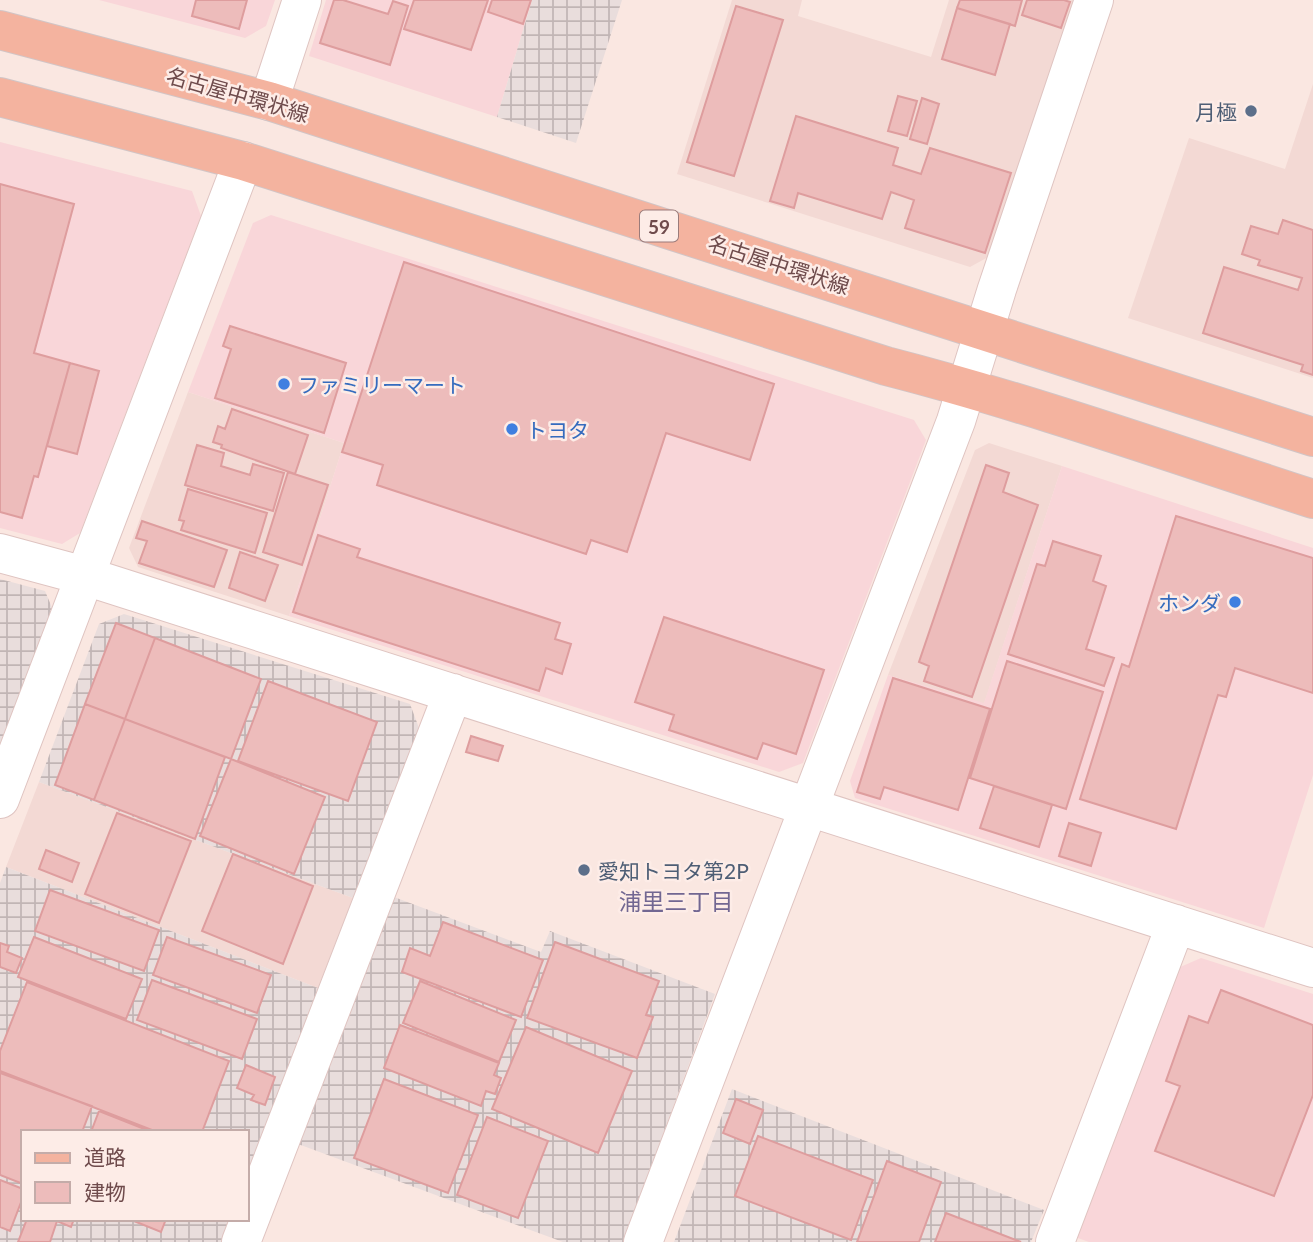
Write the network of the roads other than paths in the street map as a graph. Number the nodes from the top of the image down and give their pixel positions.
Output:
1 (302, 0) edge
2 (1094, 0) edge
3 (0, 30) edge
4 (0, 97) edge
5 (269, 101) junction
6 (243, 161) junction
7 (984, 330) junction
8 (967, 387) junction
9 (1313, 437) edge
10 (1313, 499) edge
11 (0, 553) edge
12 (85, 576) junction
13 (453, 693) junction
14 (0, 799) edge
15 (808, 807) junction
16 (1176, 925) junction
17 (1313, 968) edge
18 (241, 1242) edge
19 (643, 1242) edge
20 (1055, 1242) edge

1 - 5 street
2 - 7 street
3 - 5 main road, 名古屋中環状線 / 59
4 - 6 main road
5 - 7 main road, 名古屋中環状線 / 59
6 - 8 main road
6 - 12 street
7 - 8 street
7 - 9 main road, 名古屋中環状線 / 59
8 - 10 main road
8 - 15 street
11 - 12 street
12 - 13 street
12 - 14 street
13 - 15 street
13 - 18 street
15 - 16 street
15 - 19 street
16 - 17 street
16 - 20 street

